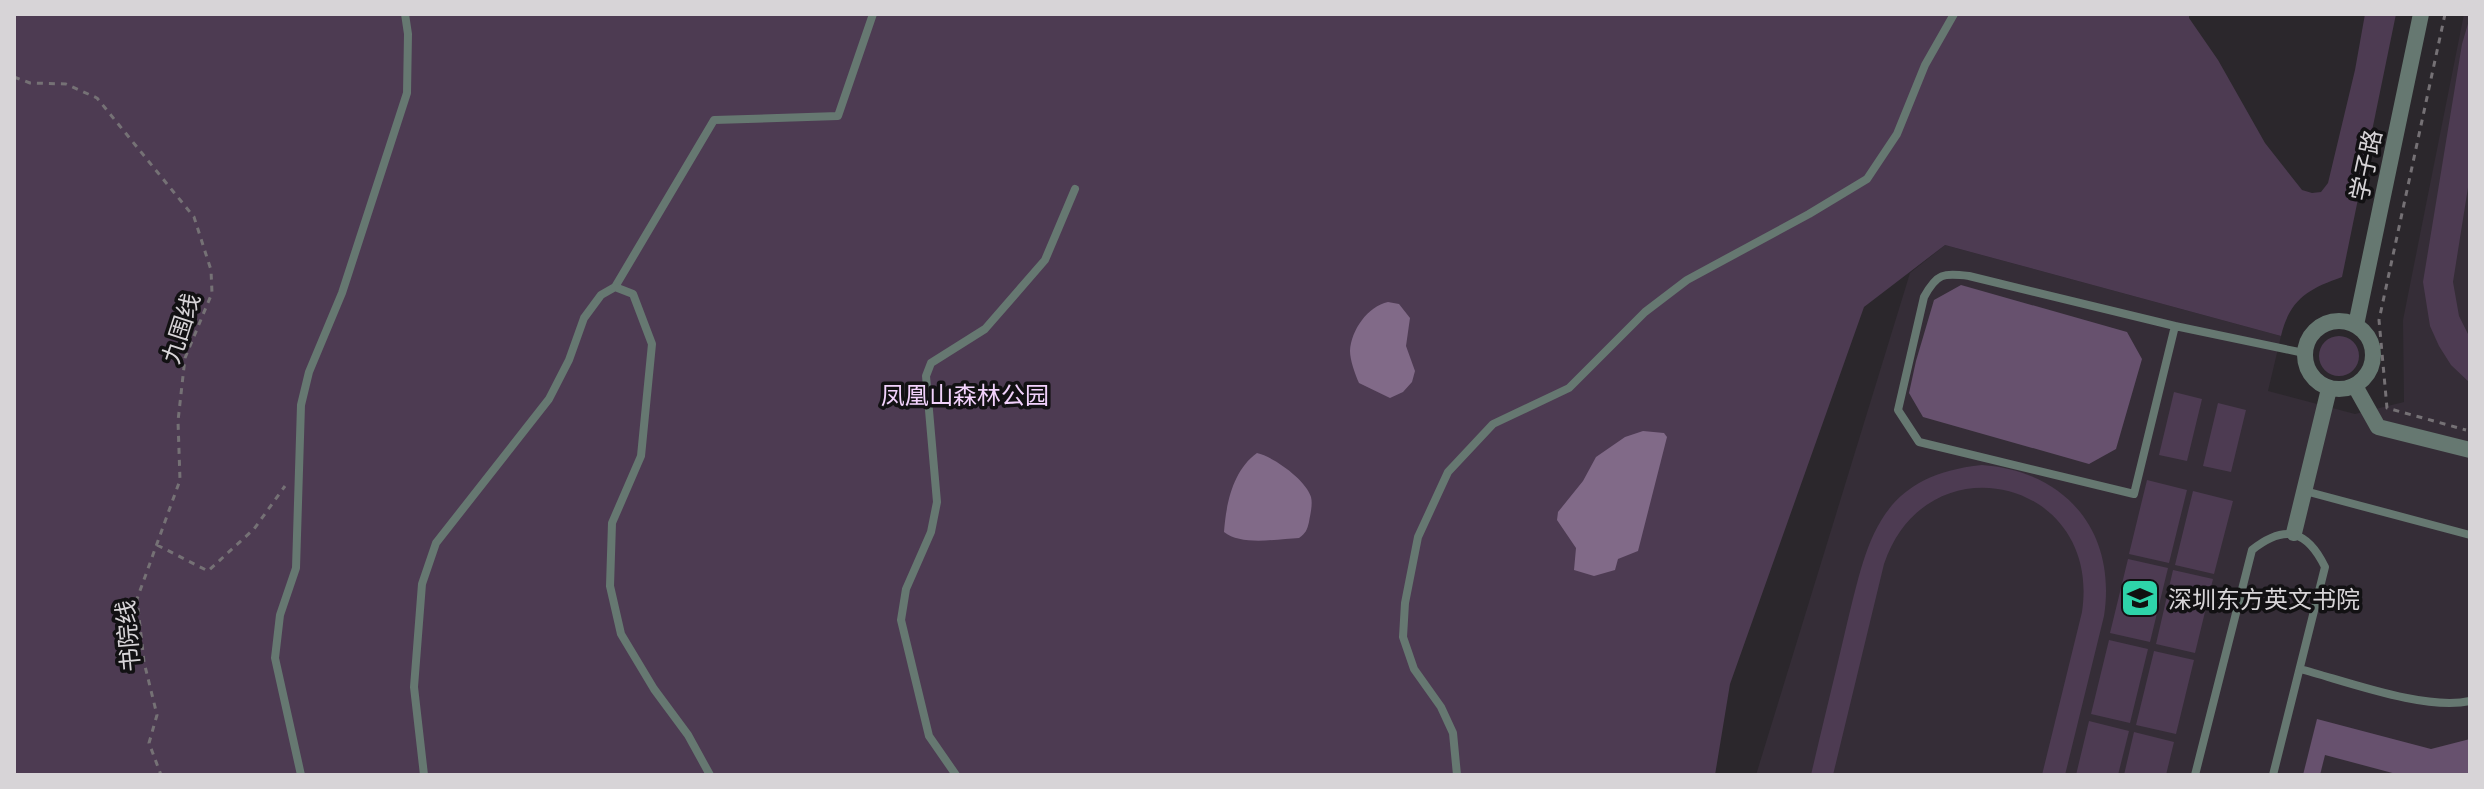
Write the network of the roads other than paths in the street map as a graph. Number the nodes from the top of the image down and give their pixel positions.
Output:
1 (405, 14) edge
2 (873, 14) edge
3 (1954, 14) edge
4 (2421, 14) edge
5 (1075, 189) dead end
6 (615, 287) junction
7 (2356, 325) junction
8 (2175, 326) junction
9 (2304, 353) junction
10 (2355, 386) junction
11 (2329, 389) junction
12 (2470, 450) edge
13 (2304, 491) junction
14 (2294, 533) junction
15 (2470, 535) edge
16 (2300, 669) junction
17 (2470, 701) edge
18 (301, 775) edge
19 (424, 775) edge
20 (710, 775) edge
21 (956, 775) edge
22 (1457, 775) edge
23 (2195, 775) edge
24 (2273, 775) edge

1 - 18 lane
2 - 6 lane
3 - 22 lane
4 - 7 street, 学子路
5 - 21 lane
6 - 19 lane
6 - 20 lane
7 - 9 street
7 - 10 street
8 - 8 lane
8 - 9 lane
9 - 11 street
10 - 11 street
10 - 12 street
11 - 13 street
13 - 14 street
13 - 15 lane
14 - 16 lane
14 - 23 lane
16 - 17 lane
16 - 24 lane

